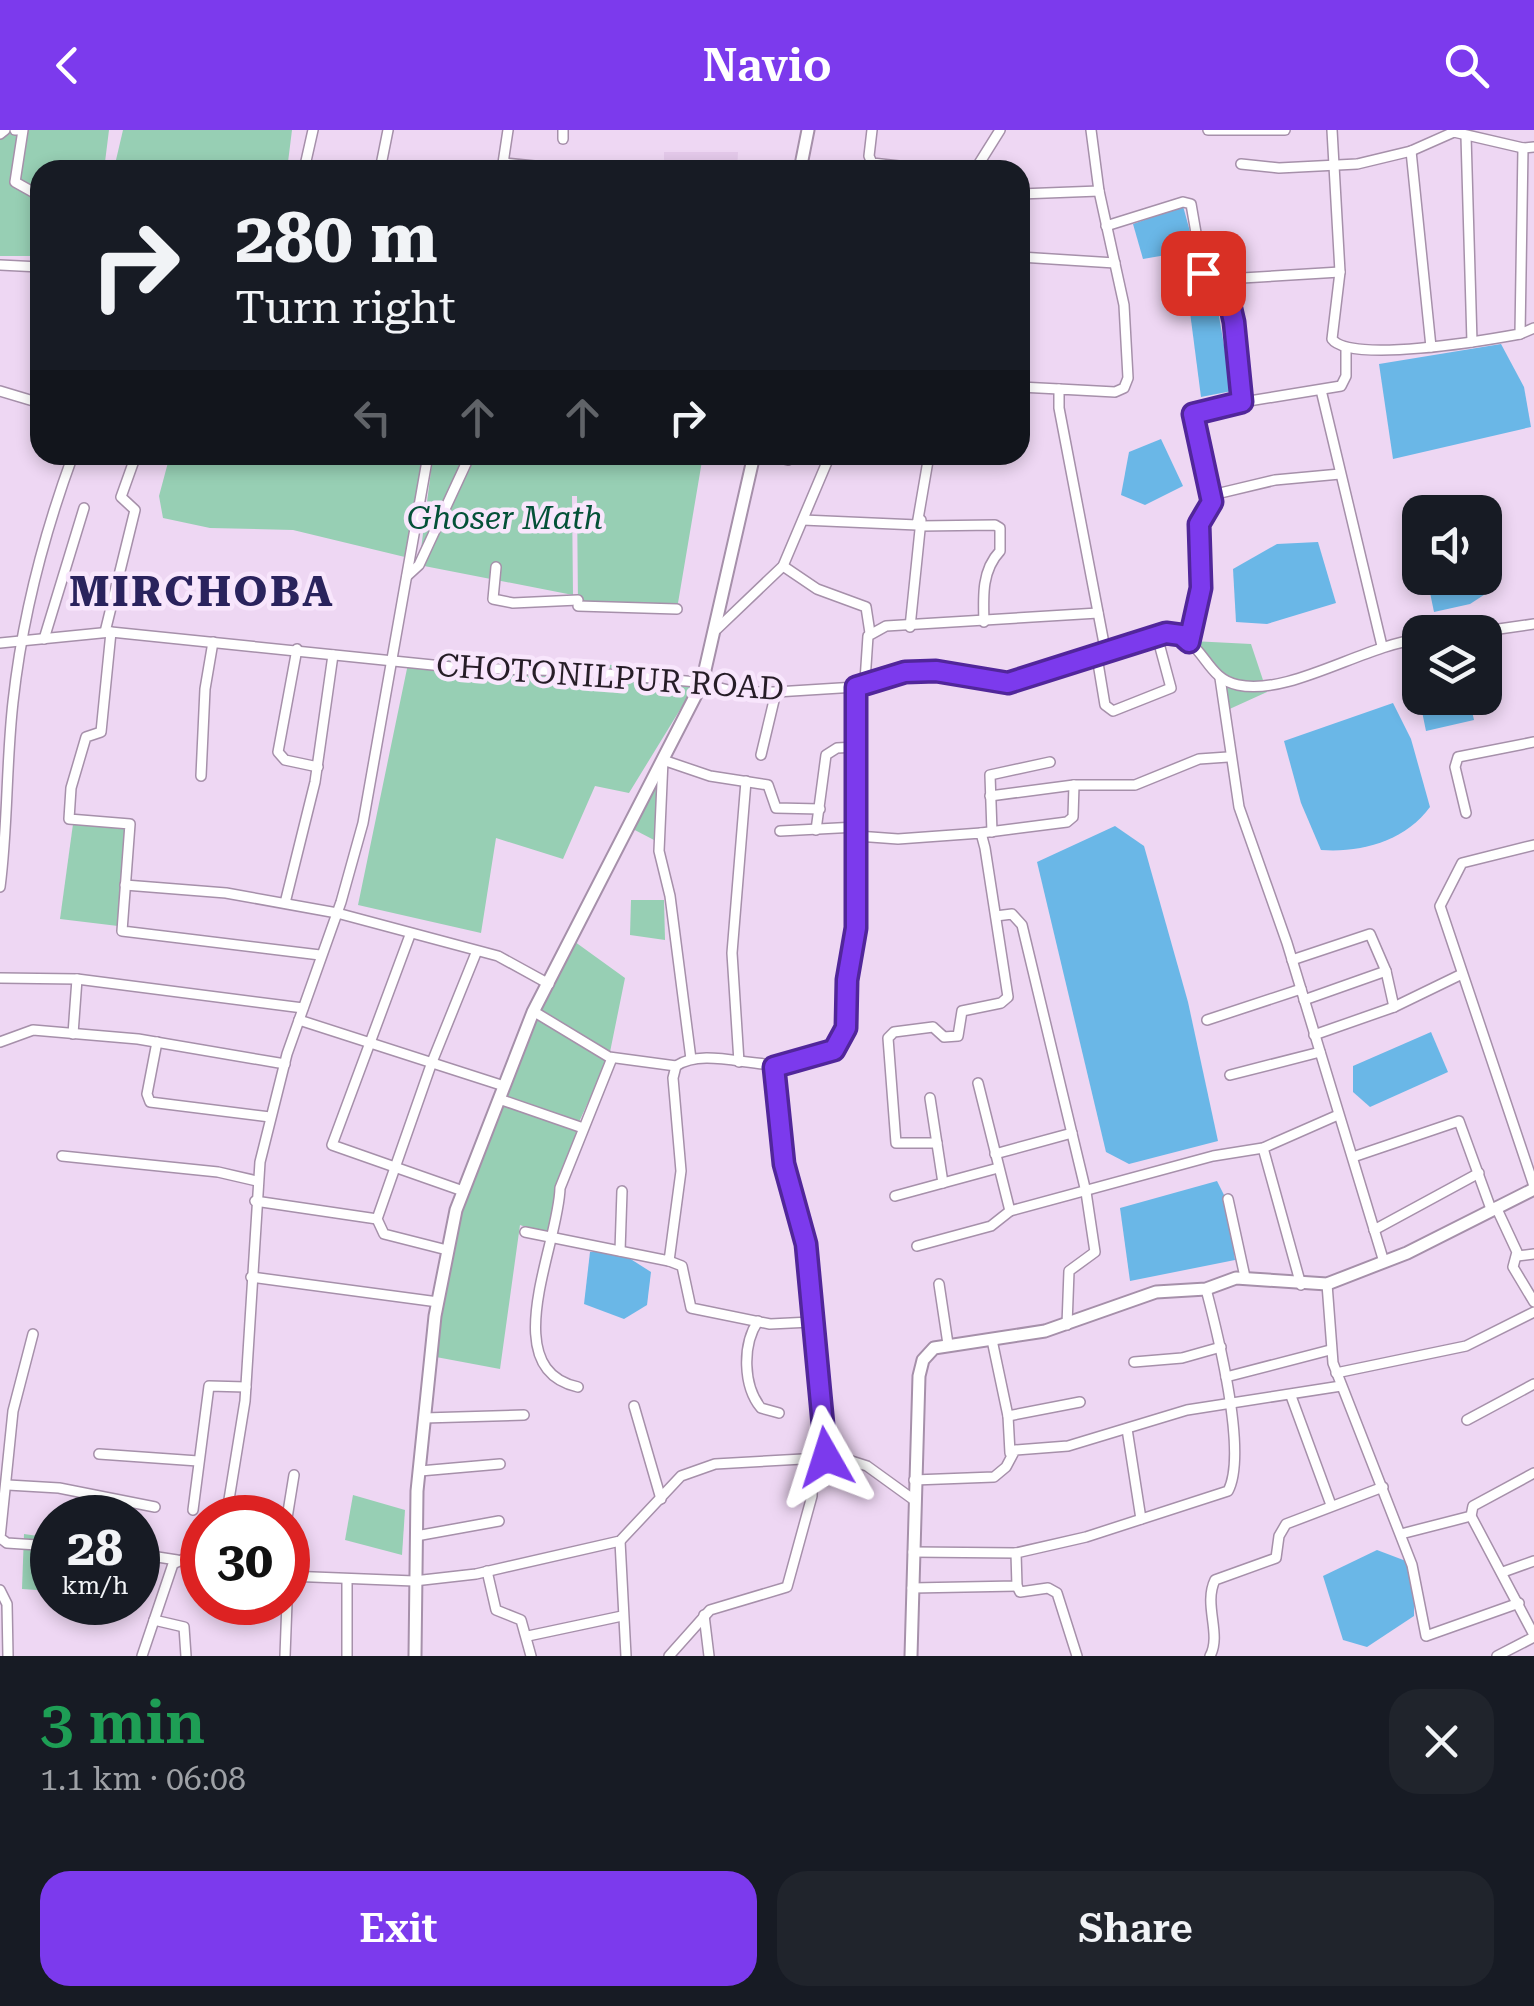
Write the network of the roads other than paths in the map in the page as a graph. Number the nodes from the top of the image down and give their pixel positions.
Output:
1 (18, 130) edge
2 (314, 130) edge
3 (388, 130) edge
4 (508, 130) edge
5 (808, 130) edge
6 (872, 130) edge
7 (1000, 130) edge
8 (1091, 130) edge
9 (1208, 130) edge
10 (1285, 130) edge
11 (1332, 130) edge
12 (1441, 132) edge
13 (1466, 136) junction
14 (1528, 148) edge
15 (1411, 151) junction
16 (306, 160) edge
17 (382, 160) edge
18 (504, 160) edge
19 (802, 160) edge
20 (870, 160) edge
21 (981, 160) edge
22 (1241, 164) dead end
23 (1334, 166) junction
24 (30, 191) edge
25 (1099, 191) junction
26 (1030, 194) edge
27 (1106, 226) junction
28 (1030, 258) edge
29 (1115, 263) junction
30 (0, 265) edge
31 (30, 266) edge
32 (1340, 272) junction
33 (1224, 279) junction
34 (1534, 328) edge
35 (1520, 334) junction
36 (1472, 342) junction
37 (1431, 347) junction
38 (1346, 348) junction
39 (1030, 388) edge
40 (1060, 390) junction
41 (1321, 390) junction
42 (0, 391) edge
43 (30, 400) edge
44 (1242, 402) junction
45 (70, 465) edge
46 (132, 465) edge
47 (426, 465) edge
48 (465, 465) edge
49 (752, 465) edge
50 (826, 465) edge
51 (928, 465) edge
52 (1340, 474) junction
53 (1212, 494) junction
54 (84, 508) dead end
55 (803, 520) junction
56 (920, 523) junction
57 (783, 566) junction
58 (496, 567) dead end
59 (406, 576) junction
60 (677, 609) dead end
61 (1098, 613) junction
62 (984, 622) junction
63 (1534, 624) edge
64 (910, 627) junction
65 (1502, 629) edge
66 (716, 631) junction
67 (108, 632) junction
68 (870, 633) junction
69 (1157, 636) junction
70 (44, 639) junction
71 (0, 642) edge
72 (23, 642) junction
73 (213, 642) junction
74 (1189, 642) junction
75 (1402, 642) edge
76 (1382, 646) junction
77 (297, 649) junction
78 (333, 655) junction
79 (1101, 656) junction
80 (391, 660) junction
81 (1220, 678) junction
82 (702, 683) junction
83 (860, 684) junction
84 (776, 692) junction
85 (1534, 742) edge
86 (856, 747) junction
87 (761, 755) dead end
88 (1228, 756) junction
89 (663, 760) junction
90 (1050, 762) dead end
91 (318, 767) junction
92 (201, 776) dead end
93 (746, 781) junction
94 (1074, 785) junction
95 (990, 796) junction
96 (820, 809) junction
97 (1466, 813) dead end
98 (816, 830) junction
99 (780, 831) dead end
100 (857, 832) junction
101 (986, 832) junction
102 (1534, 846) edge
103 (125, 885) junction
104 (0, 888) edge
105 (285, 903) junction
106 (336, 912) junction
107 (996, 916) junction
108 (410, 935) junction
109 (476, 953) junction
110 (320, 955) junction
111 (1292, 960) junction
112 (1386, 971) junction
113 (1462, 974) junction
114 (0, 978) edge
115 (77, 978) junction
116 (549, 984) junction
117 (1302, 994) junction
118 (1394, 1006) junction
119 (303, 1008) junction
120 (533, 1011) junction
121 (299, 1020) junction
122 (1206, 1020) dead end
123 (73, 1034) junction
124 (1314, 1035) junction
125 (0, 1042) edge
126 (157, 1042) junction
127 (368, 1042) junction
128 (1320, 1052) junction
129 (612, 1058) junction
130 (691, 1058) junction
131 (432, 1062) junction
132 (739, 1062) junction
133 (284, 1064) junction
134 (676, 1066) junction
135 (774, 1067) junction
136 (1230, 1076) dead end
137 (978, 1083) dead end
138 (504, 1086) junction
139 (930, 1098) dead end
140 (499, 1099) junction
141 (1338, 1115) junction
142 (270, 1117) junction
143 (583, 1128) junction
144 (1072, 1133) junction
145 (937, 1143) junction
146 (1263, 1148) junction
147 (995, 1154) junction
148 (62, 1156) dead end
149 (1353, 1157) junction
150 (396, 1168) junction
151 (998, 1168) junction
152 (1479, 1173) junction
153 (257, 1181) junction
154 (944, 1183) junction
155 (1534, 1187) edge
156 (463, 1191) junction
157 (622, 1192) dead end
158 (1086, 1192) junction
159 (895, 1196) dead end
160 (1228, 1199) dead end
161 (255, 1201) junction
162 (1494, 1208) junction
163 (1010, 1211) junction
164 (377, 1219) junction
165 (1374, 1230) junction
166 (526, 1232) dead end
167 (551, 1239) junction
168 (917, 1246) dead end
169 (447, 1250) junction
170 (620, 1251) junction
171 (1534, 1254) edge
172 (1517, 1256) junction
173 (669, 1260) junction
174 (1384, 1262) junction
175 (251, 1276) junction
176 (1245, 1277) junction
177 (939, 1284) dead end
178 (1327, 1284) junction
179 (1301, 1285) junction
180 (1206, 1289) junction
181 (438, 1302) junction
182 (1534, 1302) edge
183 (1534, 1312) edge
184 (758, 1321) junction
185 (811, 1322) junction
186 (1067, 1325) junction
187 (33, 1334) dead end
188 (992, 1340) junction
189 (948, 1344) junction
190 (1220, 1347) junction
191 (1330, 1350) junction
192 (1134, 1362) dead end
193 (1336, 1373) junction
194 (1226, 1377) junction
195 (1534, 1384) edge
196 (246, 1386) junction
197 (1341, 1386) junction
198 (578, 1387) dead end
199 (1291, 1396) junction
200 (1080, 1402) dead end
201 (1228, 1404) junction
202 (634, 1406) dead end
203 (779, 1413) dead end
204 (524, 1415) dead end
205 (1008, 1416) junction
206 (424, 1418) junction
207 (1467, 1420) dead end
208 (1127, 1429) junction
209 (1010, 1453) junction
210 (99, 1454) dead end
211 (826, 1457) junction
212 (813, 1458) junction
213 (198, 1461) junction
214 (500, 1464) dead end
215 (420, 1471) junction
216 (1534, 1473) edge
217 (294, 1475) dead end
218 (914, 1480) junction
219 (8, 1485) junction
220 (1383, 1488) junction
221 (96, 1495) edge
222 (194, 1495) edge
223 (229, 1495) edge
224 (291, 1495) edge
225 (661, 1499) junction
226 (914, 1500) junction
227 (1331, 1506) junction
228 (1471, 1516) junction
229 (1141, 1519) junction
230 (499, 1521) dead end
231 (1401, 1534) junction
232 (416, 1536) junction
233 (1, 1540) edge
234 (620, 1542) junction
235 (30, 1543) edge
236 (913, 1552) junction
237 (0, 1553) edge
238 (1016, 1553) junction
239 (160, 1557) edge
240 (177, 1560) junction
241 (180, 1560) edge
242 (1534, 1561) edge
243 (486, 1572) junction
244 (1503, 1572) junction
245 (310, 1577) edge
246 (347, 1578) junction
247 (414, 1582) junction
248 (1017, 1586) junction
249 (912, 1588) junction
250 (0, 1590) edge
251 (1518, 1603) junction
252 (160, 1604) edge
253 (622, 1616) junction
254 (704, 1616) junction
255 (1530, 1617) edge
256 (160, 1621) edge
257 (152, 1625) edge
258 (286, 1625) edge
259 (528, 1636) junction
260 (1534, 1636) edge
261 (8, 1656) edge
262 (142, 1656) edge
263 (186, 1656) edge
264 (285, 1656) edge
265 (347, 1656) edge
266 (415, 1656) edge
267 (530, 1656) edge
268 (626, 1656) edge
269 (670, 1656) edge
270 (709, 1656) edge
271 (911, 1656) edge
272 (1077, 1656) edge
273 (1210, 1656) edge
274 (1498, 1656) edge

1 - 24 street
2 - 16 street
3 - 17 street
4 - 18 street
5 - 19 street
6 - 20 street
7 - 21 street
8 - 25 street
9 - 10 street
11 - 23 street
12 - 13 street
12 - 15 street
13 - 14 street
13 - 36 street
14 - 35 street
15 - 23 street
15 - 37 street
22 - 23 street
23 - 32 street
25 - 26 street
25 - 27 street
27 - 29 street
27 - 33 street
28 - 29 street
29 - 40 street
30 - 31 street
32 - 33 street
32 - 38 street
33 - 44 street
34 - 35 street
35 - 36 street
36 - 37 street
37 - 38 street
38 - 41 street
39 - 40 street
40 - 61 street
41 - 44 street
41 - 52 street
42 - 43 street
44 - 53 street
45 - 72 street
46 - 67 street
47 - 59 street
48 - 59 street
49 - 66 street
50 - 55 street
51 - 56 street
52 - 53 street
52 - 76 street
53 - 74 street
54 - 70 street
55 - 56 street
55 - 57 street
56 - 62 street
56 - 64 street
57 - 66 street
57 - 68 street
58 - 60 street
59 - 80 street
61 - 62 street
61 - 79 street
62 - 64 street
63 - 65 street
64 - 68 street
66 - 82 street
67 - 70 street, CHOTONILPUR ROAD
67 - 73 street, CHOTONILPUR ROAD
67 - 103 street
68 - 83 street
69 - 74 street
69 - 79 street, CHOTONILPUR ROAD
69 - 79 street
70 - 72 street, CHOTONILPUR ROAD
71 - 72 street, CHOTONILPUR ROAD
72 - 104 street
73 - 77 street, CHOTONILPUR ROAD
73 - 92 street
74 - 81 street
75 - 76 street
76 - 81 street
77 - 78 street, CHOTONILPUR ROAD
77 - 91 street
78 - 80 street, CHOTONILPUR ROAD
78 - 91 street
79 - 83 street, CHOTONILPUR ROAD
80 - 82 street, CHOTONILPUR ROAD
80 - 106 street
81 - 88 street
82 - 84 street, CHOTONILPUR ROAD
82 - 89 street
83 - 84 street, CHOTONILPUR ROAD
83 - 86 street
84 - 87 street
85 - 97 street
86 - 96 street
86 - 100 street
88 - 94 street
88 - 111 street
89 - 93 street
89 - 116 street
89 - 130 street
90 - 95 street
91 - 105 street
93 - 96 street
93 - 132 street
94 - 95 street
94 - 101 street
95 - 101 street
96 - 98 street
98 - 99 street
98 - 100 street
100 - 101 street
100 - 135 street
101 - 107 street
102 - 113 street
103 - 105 street
103 - 110 street
105 - 106 street
106 - 108 street
106 - 110 street
107 - 144 street
107 - 145 street
108 - 109 street
108 - 127 street
109 - 116 street
109 - 131 street
110 - 119 street
111 - 112 street
111 - 117 street
112 - 117 street
112 - 118 street
113 - 118 street
113 - 155 street
114 - 115 street
115 - 119 street
115 - 123 street
116 - 120 street
117 - 122 street
117 - 124 street
118 - 124 street
119 - 121 street
120 - 129 street
120 - 138 street
121 - 127 street
121 - 133 street
123 - 125 street
123 - 126 street
124 - 128 street
126 - 133 street
126 - 142 street
127 - 131 street
127 - 150 street
128 - 136 street
128 - 141 street
129 - 134 street
129 - 143 street
130 - 132 street
130 - 134 street
131 - 138 street
131 - 150 street
132 - 135 street
133 - 142 street
134 - 173 street
135 - 185 street
137 - 147 street
138 - 140 street
139 - 145 street
140 - 143 street
140 - 156 street
141 - 146 street
141 - 149 street
142 - 153 street
143 - 167 street
144 - 147 street
144 - 158 street
145 - 154 street
146 - 158 street
146 - 179 street
147 - 151 street
148 - 153 street
149 - 152 street
149 - 165 street
150 - 156 street
150 - 164 street
151 - 154 street
151 - 163 street
152 - 162 street
152 - 165 street
153 - 161 street
154 - 159 street
155 - 162 street
156 - 169 street
157 - 170 street
158 - 163 street
158 - 186 street
160 - 176 street
161 - 164 street
161 - 175 street
162 - 172 street
162 - 174 street
163 - 168 street
164 - 169 street
165 - 174 street
166 - 167 street
167 - 170 street
167 - 198 street
169 - 181 street
170 - 173 street
171 - 172 street
172 - 182 street
173 - 184 street
174 - 178 street
175 - 181 street
175 - 196 street
176 - 179 street
176 - 180 street
177 - 189 street
178 - 179 street
178 - 191 street
180 - 186 street
180 - 190 street
181 - 206 street
183 - 193 street
184 - 185 street
184 - 203 street
185 - 211 street
186 - 188 street
187 - 219 street
188 - 189 street
188 - 205 street
189 - 218 street
190 - 192 street
190 - 194 street
191 - 193 street
191 - 194 street
193 - 197 street
194 - 201 street
195 - 207 street
196 - 213 street
196 - 223 street
197 - 199 street
197 - 220 street
199 - 201 street
199 - 227 street
200 - 205 street
201 - 208 street
201 - 229 street
202 - 225 street
204 - 206 street
205 - 209 street
206 - 215 street
208 - 209 street
208 - 229 street
209 - 218 street
210 - 213 street
211 - 212 street
211 - 226 street
212 - 225 street
212 - 254 street
213 - 222 street
214 - 215 street
215 - 232 street
216 - 228 street
217 - 224 street
218 - 226 street
219 - 221 street
219 - 233 street
220 - 227 street
220 - 231 street
225 - 234 street
226 - 236 street
227 - 273 street
228 - 231 street
228 - 244 street
229 - 238 street
230 - 232 street
231 - 251 street
232 - 247 street
233 - 235 street
233 - 237 street
234 - 243 street
234 - 253 street
236 - 238 street
236 - 249 street
238 - 248 street
239 - 240 street
240 - 241 street
240 - 252 street
242 - 244 street
243 - 247 street
243 - 259 street
244 - 251 street
245 - 246 street
246 - 247 street
246 - 265 street
247 - 266 street
248 - 249 street
248 - 272 street
249 - 271 street
250 - 261 street
251 - 255 street
253 - 259 street
253 - 268 street
254 - 269 street
254 - 270 street
255 - 260 street
256 - 263 street
257 - 262 street
258 - 264 street
259 - 267 street
260 - 274 street

